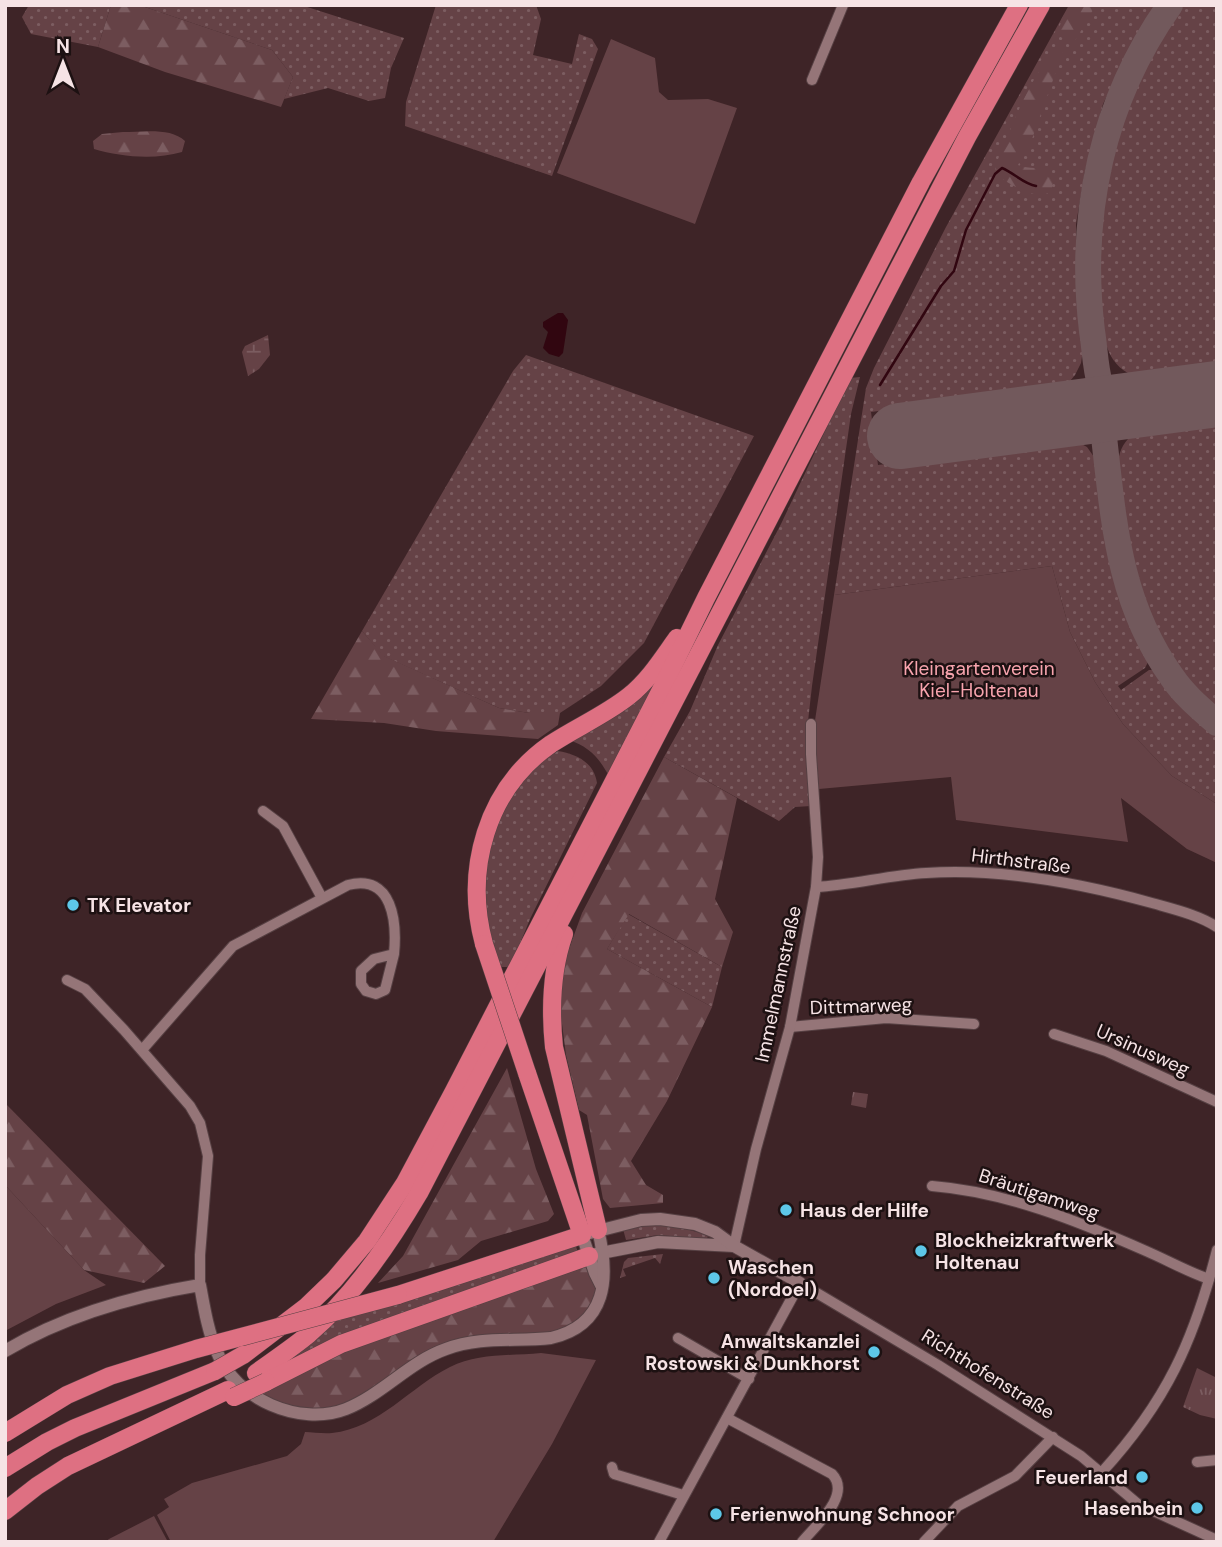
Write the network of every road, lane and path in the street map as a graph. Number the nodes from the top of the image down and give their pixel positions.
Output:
1 (844, 5) edge
2 (1019, 5) edge
3 (1041, 5) edge
4 (812, 80) dead end
5 (706, 598) junction
6 (811, 723) dead end
7 (264, 811) dead end
8 (584, 878) junction
9 (816, 887) junction
10 (322, 898) junction
11 (1217, 927) edge
12 (394, 954) dead end
13 (67, 980) dead end
14 (974, 1024) dead end
15 (790, 1027) junction
16 (1054, 1034) dead end
17 (142, 1050) junction
18 (1217, 1102) edge
19 (932, 1186) dead end
20 (590, 1233) junction
21 (734, 1246) junction
22 (1217, 1250) edge
23 (596, 1254) junction
24 (1209, 1279) junction
25 (800, 1283) junction
26 (200, 1285) junction
27 (678, 1338) dead end
28 (5, 1351) edge
29 (261, 1377) junction
30 (749, 1379) junction
31 (727, 1418) junction
32 (5, 1433) edge
33 (1053, 1437) junction
34 (1217, 1460) edge
35 (1198, 1462) dead end
36 (612, 1466) dead end
37 (5, 1468) edge
38 (1102, 1472) junction
39 (683, 1495) junction
40 (5, 1511) edge
41 (1217, 1540) edge
42 (659, 1542) edge
43 (802, 1542) edge
44 (924, 1542) edge

1 - 4 street
2 - 5 highway
3 - 8 highway
5 - 20 highway, bridge
5 - 37 highway, bridge
6 - 9 street, Immelmannstraße
7 - 10 street
8 - 20 highway
8 - 29 highway
9 - 11 street, Hirthstraße
9 - 15 street, Immelmannstraße
10 - 12 street
10 - 17 street
13 - 17 street
14 - 15 street, Dittmarweg
15 - 21 street, Immelmannstraße
16 - 18 street, Ursinusweg
17 - 26 street
19 - 24 street, Bräutigamweg
20 - 21 street, Richthofenstraße
20 - 23 street
20 - 32 highway, bridge
21 - 23 street
21 - 25 street, Richthofenstraße
22 - 24 street
23 - 26 street
23 - 29 highway
24 - 38 street
25 - 30 street
25 - 33 street, Richthofenstraße
26 - 28 street
27 - 30 street
29 - 40 highway
30 - 31 street
31 - 39 street
31 - 43 street
33 - 38 street, Richthofenstraße
33 - 44 street
34 - 35 street
36 - 39 street
38 - 41 street, Richthofenstraße
39 - 42 street

